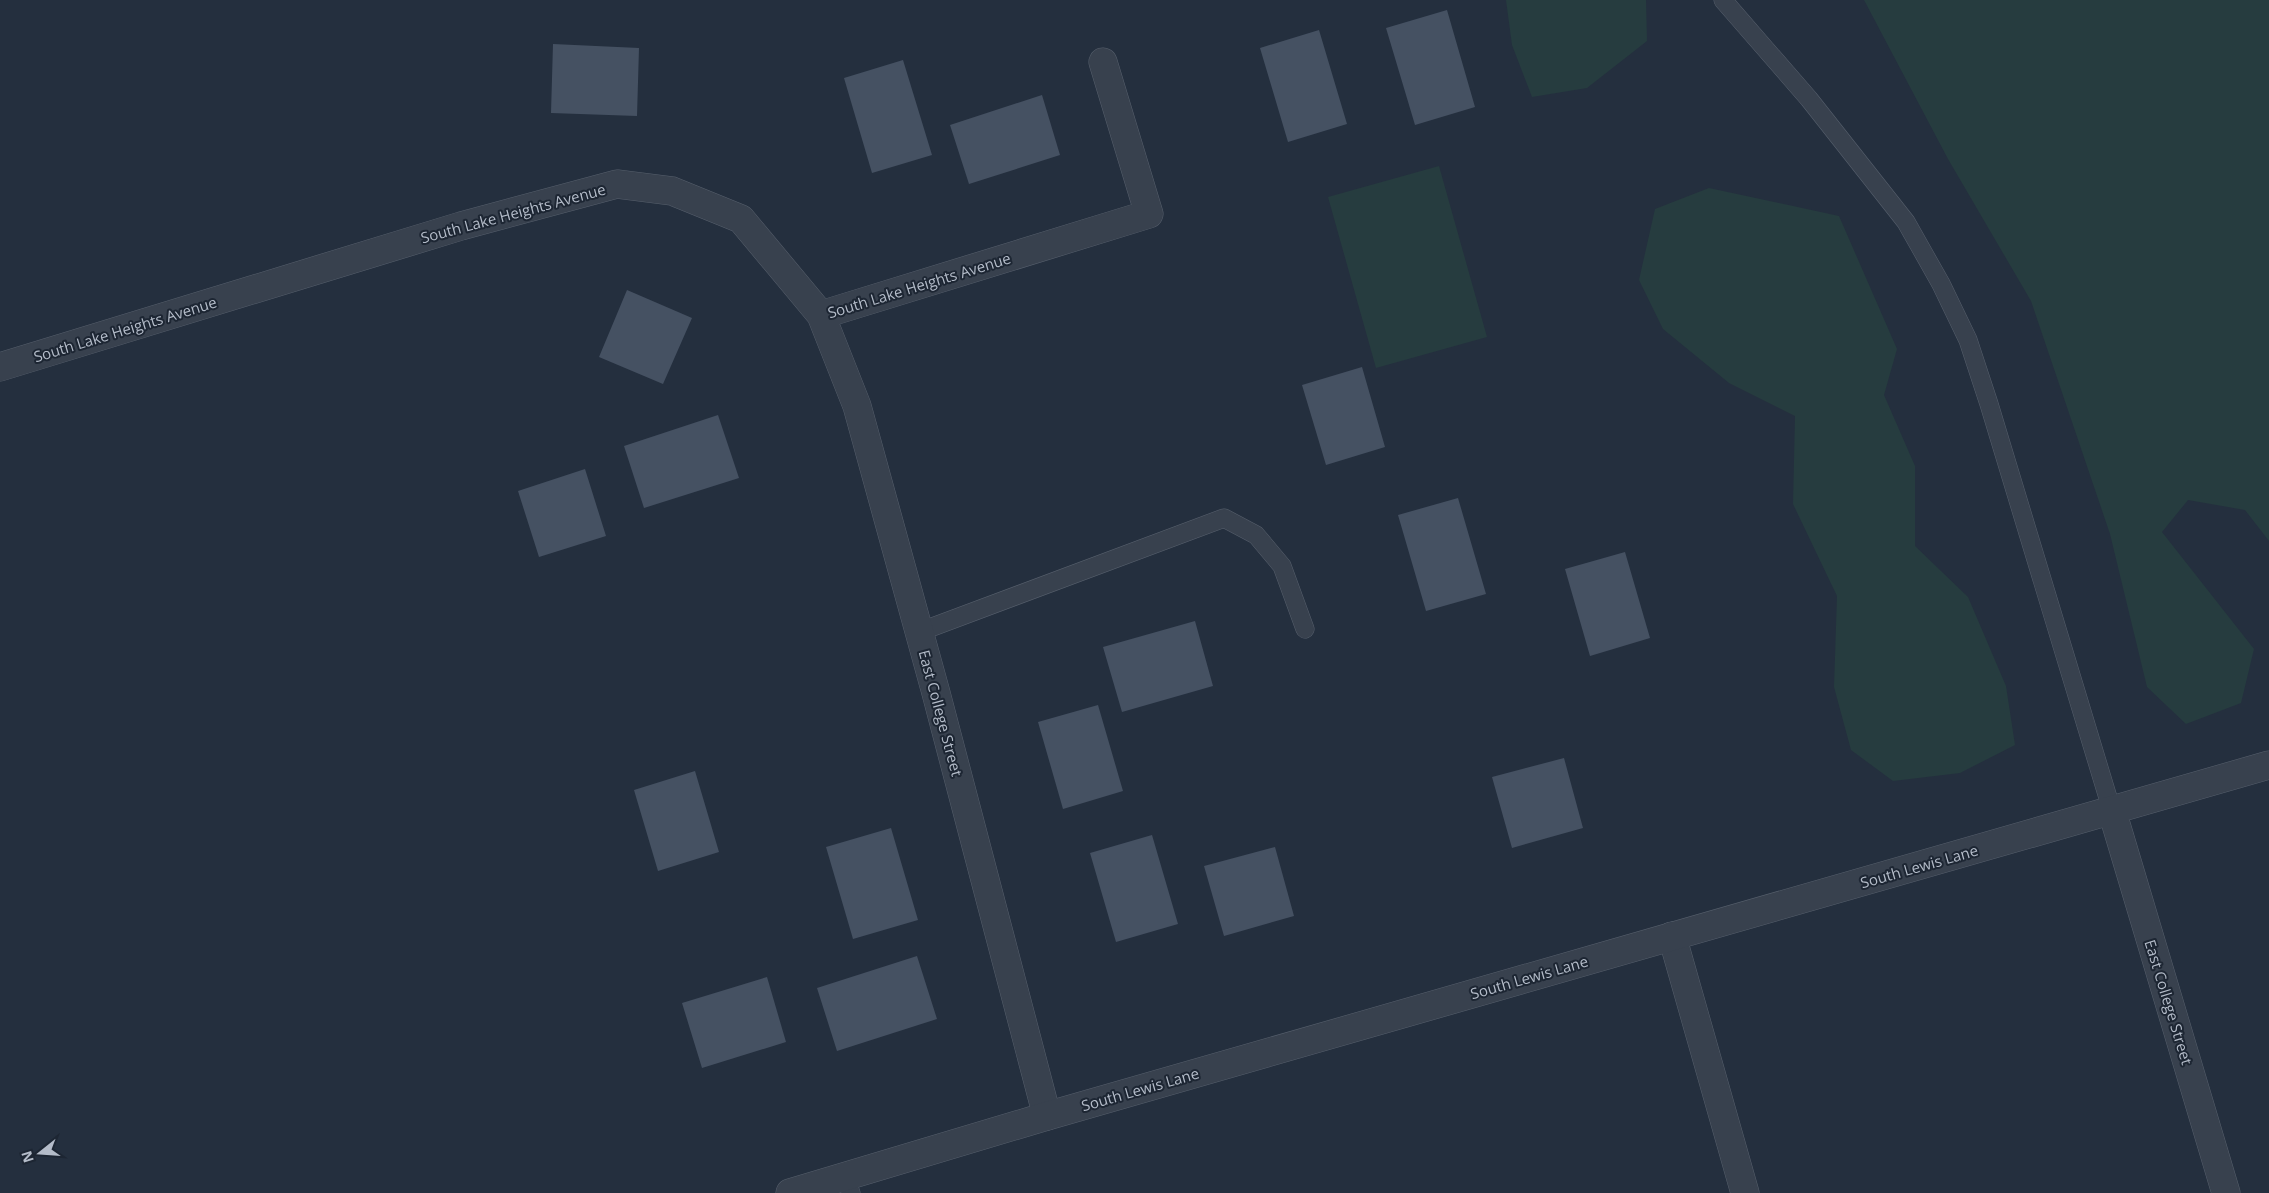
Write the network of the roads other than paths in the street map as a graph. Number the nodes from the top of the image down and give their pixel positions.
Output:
1 (1723, 0) edge
2 (1103, 62) dead end
3 (821, 315) junction
4 (0, 367) edge
5 (1305, 629) dead end
6 (919, 632) junction
7 (2269, 765) edge
8 (2112, 811) junction
9 (1672, 936) junction
10 (1047, 1116) junction
11 (848, 1185) edge
12 (790, 1193) edge
13 (1745, 1193) edge
14 (2226, 1193) edge

1 - 8 lane
2 - 3 street, South Lake Heights Avenue
3 - 4 street, South Lake Heights Avenue
3 - 6 street, East College Street
5 - 6 lane
6 - 10 street, East College Street
7 - 8 street, South Lewis Lane
8 - 9 street, South Lewis Lane
8 - 14 street, East College Street
9 - 10 street, South Lewis Lane
9 - 13 street
10 - 11 street, South Lewis Lane
11 - 12 street, South Lewis Lane

